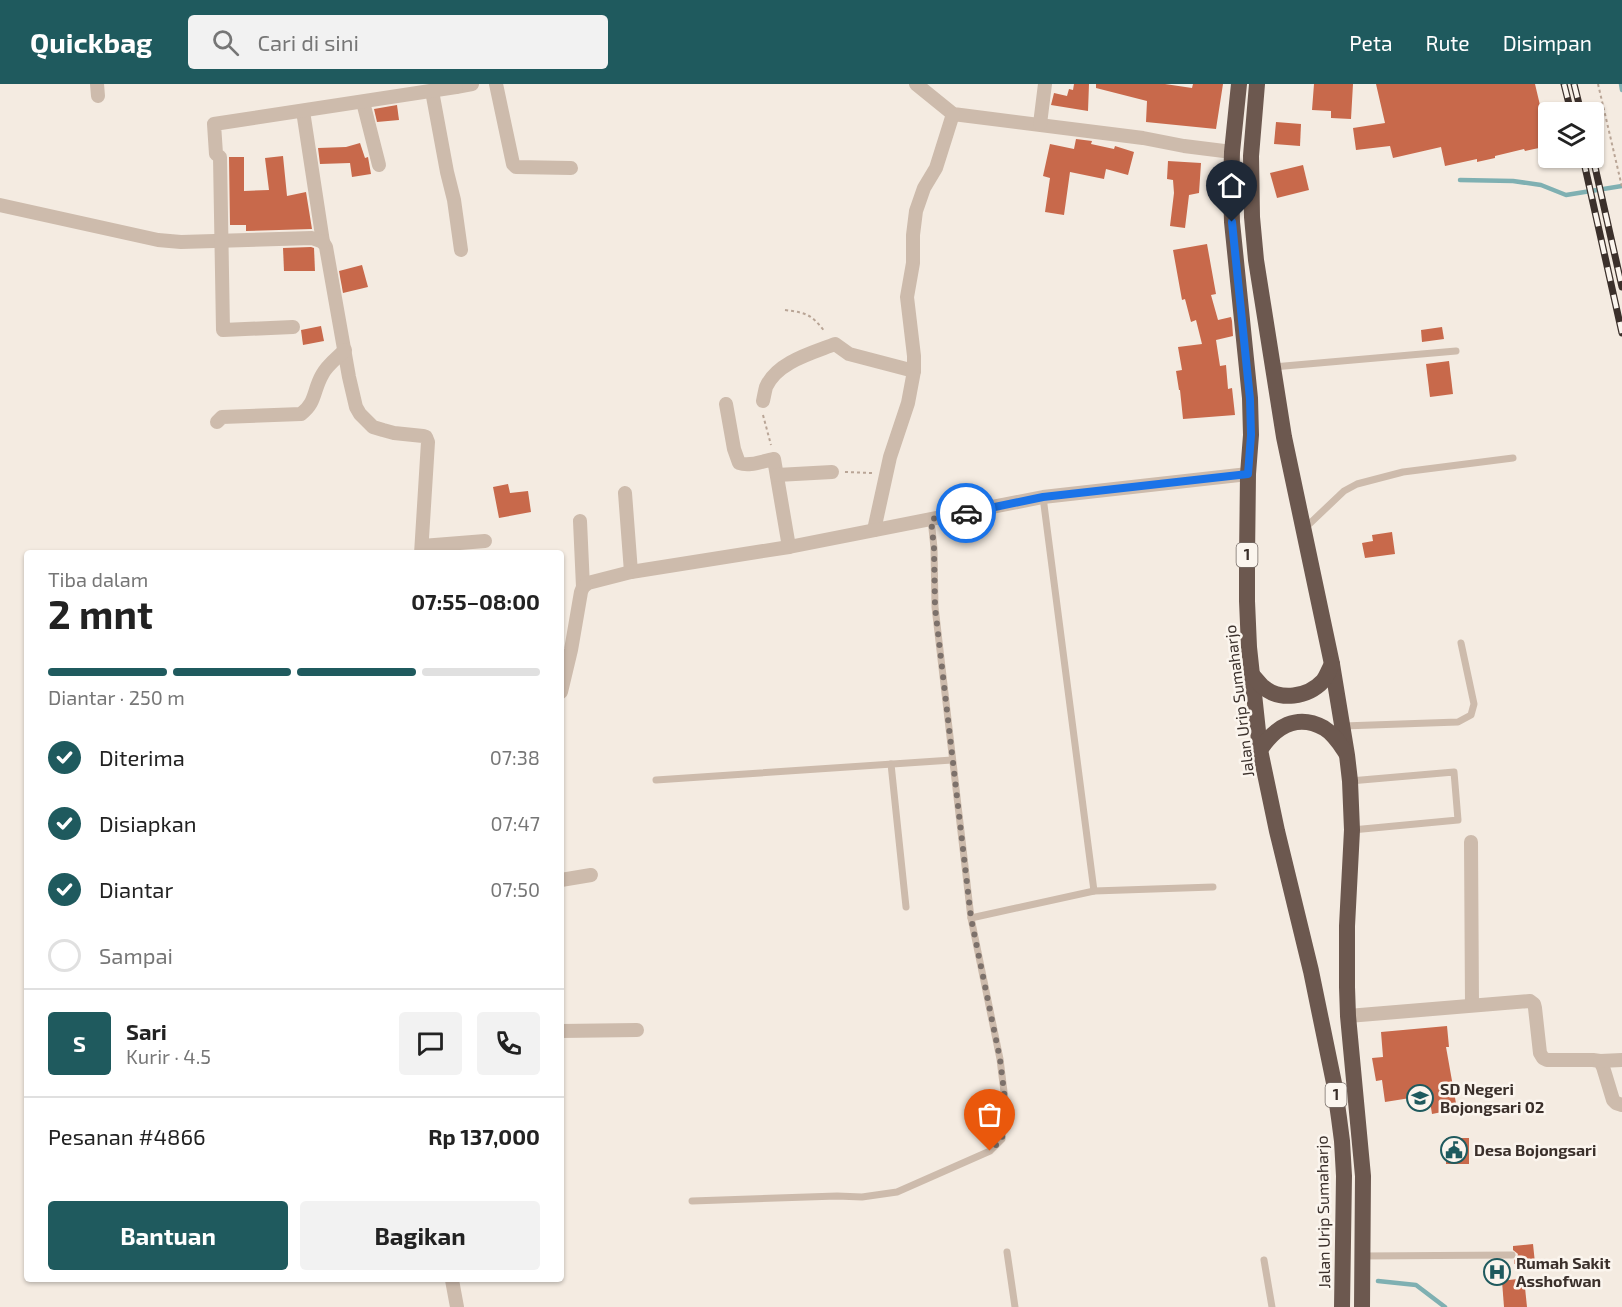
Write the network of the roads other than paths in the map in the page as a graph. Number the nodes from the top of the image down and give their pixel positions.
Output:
1 (472, 84) edge
2 (496, 84) edge
3 (917, 84) edge
4 (1045, 84) edge
5 (1239, 84) edge
6 (1257, 84) edge
7 (456, 86) edge
8 (432, 91) junction
9 (363, 102) junction
10 (303, 111) junction
11 (953, 114) junction
12 (1040, 124) junction
13 (1232, 152) junction
14 (379, 165) dead end
15 (571, 168) dead end
16 (0, 205) edge
17 (221, 241) junction
18 (323, 242) junction
19 (461, 250) dead end
20 (293, 327) dead end
21 (345, 350) junction
22 (1456, 351) dead end
23 (1273, 367) junction
24 (914, 371) junction
25 (763, 401) road end
26 (726, 404) dead end
27 (217, 422) dead end
28 (1514, 458) dead end
29 (832, 472) road end
30 (1248, 474) junction
31 (777, 476) junction
32 (625, 493) dead end
33 (1043, 497) junction
34 (931, 519) junction
35 (580, 521) dead end
36 (1304, 529) junction
37 (874, 530) junction
38 (485, 540) dead end
39 (789, 547) junction
40 (422, 550) edge
41 (631, 572) junction
42 (583, 587) junction
43 (1461, 643) dead end
44 (1332, 664) junction
45 (1252, 676) junction
46 (564, 679) edge
47 (1343, 726) junction
48 (1260, 750) junction
49 (1347, 755) junction
50 (952, 760) junction
51 (891, 764) junction
52 (656, 780) dead end
53 (1350, 781) junction
54 (1352, 830) junction
55 (1471, 842) dead end
56 (591, 875) dead end
57 (564, 880) edge
58 (1213, 887) dead end
59 (1094, 891) junction
60 (906, 907) dead end
61 (971, 918) junction
62 (1472, 1005) junction
63 (1348, 1016) junction
64 (637, 1030) dead end
65 (564, 1031) edge
66 (1622, 1060) edge
67 (1600, 1062) junction
68 (1622, 1105) edge
69 (692, 1201) dead end
70 (1007, 1252) dead end
71 (1512, 1255) dead end
72 (1363, 1256) junction
73 (1264, 1260) dead end
74 (452, 1282) edge
75 (457, 1307) edge
76 (1015, 1307) edge
77 (1272, 1307) edge
78 (1342, 1307) edge
79 (1362, 1307) edge

1 - 7 street
2 - 15 street
3 - 11 street
4 - 12 street
5 - 13 highway, Jalan Urip Sumaharjo / 1
6 - 23 highway, 1
7 - 8 street
8 - 9 street
8 - 19 street
9 - 10 street
9 - 14 street
10 - 17 street
10 - 18 street
11 - 12 street
11 - 24 street
12 - 13 street
13 - 30 highway, Jalan Urip Sumaharjo / 1
16 - 17 street
17 - 18 street
17 - 20 street
18 - 21 street
21 - 27 street
21 - 40 street
22 - 23 lane
23 - 36 highway, 1
24 - 25 street
24 - 37 street
26 - 31 street
28 - 36 lane
29 - 31 street
30 - 33 street
30 - 45 highway, Jalan Urip Sumaharjo / 1
31 - 39 street
32 - 41 street
33 - 34 street
33 - 59 lane
34 - 37 street
34 - 50 lane
35 - 42 street
36 - 44 highway, 1
37 - 39 street
38 - 40 street
39 - 41 street
41 - 42 street
42 - 46 street
43 - 47 lane
44 - 45 highway
44 - 47 highway, 1
45 - 48 highway, Jalan Urip Sumaharjo / 1
47 - 49 highway, 1
48 - 49 highway
48 - 78 highway, Jalan Urip Sumaharjo / 1
49 - 53 highway, 1
50 - 51 lane
50 - 61 lane
51 - 52 lane
51 - 60 lane
53 - 54 highway, 1
53 - 54 lane
54 - 63 highway, 1
55 - 62 street
56 - 57 street
58 - 59 lane
59 - 61 lane
61 - 69 lane
62 - 63 street
62 - 67 street
63 - 72 highway, 1
64 - 65 street
66 - 67 street
67 - 68 street
70 - 76 lane
71 - 72 lane
72 - 79 highway, 1
73 - 77 lane
74 - 75 street

